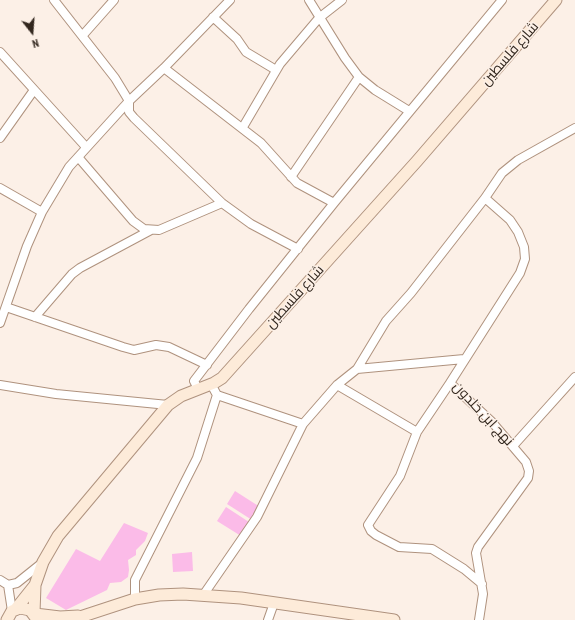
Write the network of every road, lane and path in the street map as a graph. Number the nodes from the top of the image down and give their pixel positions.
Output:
1 (54, 0) edge
2 (114, 0) edge
3 (230, 0) edge
4 (309, 0) edge
5 (342, 0) edge
6 (502, 0) edge
7 (556, 0) edge
8 (213, 17) junction
9 (319, 18) junction
10 (83, 35) junction
11 (0, 52) edge
12 (164, 68) junction
13 (276, 70) junction
14 (359, 77) junction
15 (34, 90) junction
16 (129, 101) junction
17 (409, 111) junction
18 (242, 127) junction
19 (575, 128) edge
20 (0, 138) edge
21 (86, 147) junction
22 (78, 157) junction
23 (291, 177) junction
24 (0, 188) edge
25 (485, 198) junction
26 (222, 203) junction
27 (334, 203) junction
28 (42, 212) junction
29 (151, 230) junction
30 (298, 249) junction
31 (6, 307) junction
32 (35, 317) junction
33 (0, 322) edge
34 (464, 359) junction
35 (207, 365) junction
36 (357, 369) junction
37 (575, 377) edge
38 (450, 383) junction
39 (211, 384) junction
40 (0, 385) edge
41 (337, 385) junction
42 (198, 389) junction
43 (217, 395) junction
44 (168, 405) junction
45 (303, 424) junction
46 (417, 432) junction
47 (513, 446) junction
48 (43, 562) junction
49 (0, 580) edge
50 (482, 584) junction
51 (8, 585) junction
52 (35, 586) junction
53 (204, 594) junction
54 (135, 599) junction
55 (274, 604) junction
56 (11, 614) edge
57 (35, 616) edge
58 (76, 618) edge
59 (0, 619) edge
60 (268, 620) edge
61 (394, 620) edge
62 (479, 620) edge

1 - 10 street
2 - 10 street
3 - 8 street
4 - 9 street
5 - 9 street
6 - 17 street
7 - 39 street, شارع فلسطين
8 - 12 street
8 - 13 street
9 - 13 street
9 - 14 street
10 - 16 street
11 - 15 street
12 - 16 street
12 - 18 street
13 - 18 street
14 - 17 street
14 - 23 street
15 - 20 street
15 - 21 street
16 - 21 street
16 - 26 street
17 - 27 street
18 - 23 street
19 - 25 street
21 - 22 street
22 - 28 street
22 - 29 street
23 - 27 street
24 - 28 street
25 - 34 street, نهج ابن خلدون
25 - 36 street
26 - 29 street
26 - 30 street
27 - 30 street
28 - 31 street
29 - 32 street
30 - 35 street
31 - 32 street
31 - 33 street
32 - 35 street
34 - 36 street
34 - 38 street, نهج ابن خلدون
35 - 42 street
36 - 41 street
37 - 47 street
38 - 46 street
38 - 47 street, نهج ابن خلدون
39 - 42 street, شارع فلسطين
39 - 43 street
40 - 44 street
41 - 45 street
41 - 46 street
42 - 44 street, شارع فلسطين
43 - 45 street
43 - 54 street
44 - 48 street, شارع فلسطين
45 - 53 street
46 - 50 street
47 - 50 street, نهج ابن خلدون
48 - 51 street
48 - 52 street, شارع فلسطين
49 - 51 street
50 - 62 street, نهج ابن خلدون
51 - 56 street
52 - 56 street
52 - 57 street
53 - 54 street
53 - 55 street
54 - 58 street
55 - 60 street
55 - 61 street
56 - 57 street
56 - 59 street
57 - 58 street

